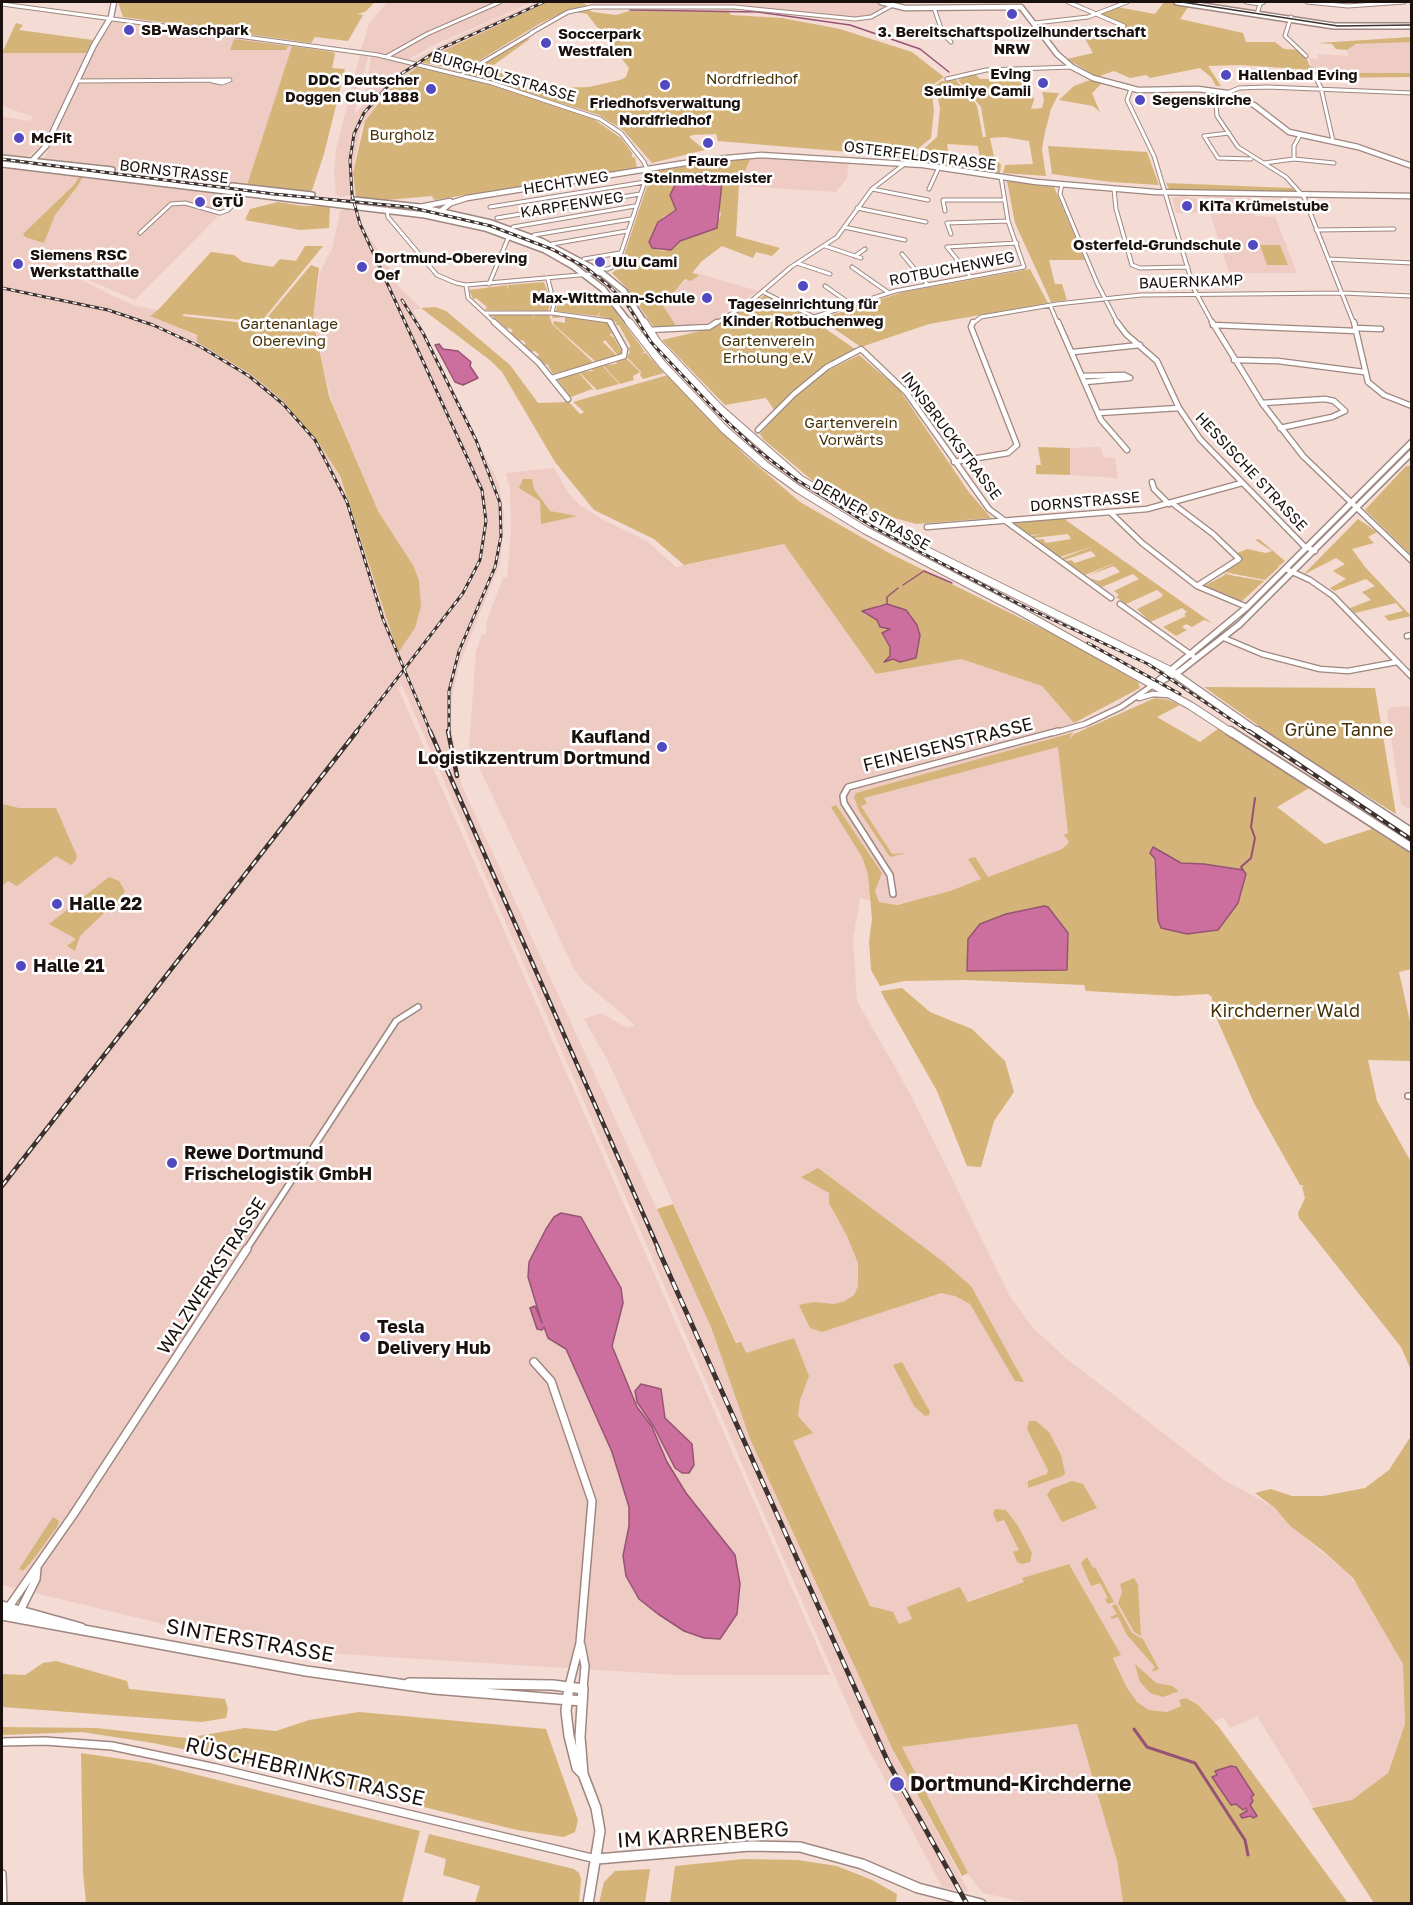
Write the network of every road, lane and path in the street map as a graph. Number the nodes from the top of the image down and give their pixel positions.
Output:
1 (114, 2) edge
2 (500, 2) edge
3 (881, 2) edge
4 (1018, 2) edge
5 (1068, 2) edge
6 (1127, 2) edge
7 (1178, 2) edge
8 (1196, 2) edge
9 (1247, 2) edge
10 (1307, 2) edge
11 (1404, 2) edge
12 (2, 4) edge
13 (651, 4) edge
14 (891, 6) junction
15 (1021, 7) junction
16 (934, 8) junction
17 (1259, 8) edge
18 (1097, 14) junction
19 (1291, 18) junction
20 (112, 19) junction
21 (1035, 23) junction
22 (1412, 25) edge
23 (1124, 26) dead end
24 (951, 42) dead end
25 (1306, 56) dead end
26 (386, 57) junction
27 (1072, 67) junction
28 (1311, 69) dead end
29 (461, 75) junction
30 (947, 79) dead end
31 (77, 81) junction
32 (212, 81) dead end
33 (1131, 89) junction
34 (1320, 90) junction
35 (1215, 93) dead end
36 (1227, 93) junction
37 (1412, 93) edge
38 (1229, 133) junction
39 (1300, 135) junction
40 (1333, 141) junction
41 (2, 158) edge
42 (911, 159) dead end
43 (1254, 159) junction
44 (1294, 159) junction
45 (32, 161) junction
46 (1262, 163) junction
47 (1334, 163) dead end
48 (2, 164) edge
49 (903, 164) junction
50 (1412, 165) edge
51 (25, 167) junction
52 (939, 167) junction
53 (647, 169) junction
54 (1001, 177) junction
55 (933, 181) junction
56 (645, 182) junction
57 (941, 182) dead end
58 (1062, 184) junction
59 (249, 188) junction
60 (872, 189) junction
61 (929, 189) dead end
62 (1114, 189) junction
63 (1165, 192) junction
64 (244, 193) junction
65 (640, 194) junction
66 (1301, 194) junction
67 (1412, 196) edge
68 (461, 199) junction
69 (922, 199) junction
70 (928, 200) dead end
71 (1004, 200) junction
72 (343, 202) junction
73 (635, 206) junction
74 (917, 206) dead end
75 (420, 207) junction
76 (490, 207) dead end
77 (857, 208) junction
78 (387, 209) junction
79 (441, 210) junction
80 (945, 211) dead end
81 (459, 215) junction
82 (434, 216) junction
83 (497, 218) dead end
84 (631, 219) junction
85 (1008, 221) junction
86 (926, 222) dead end
87 (513, 227) dead end
88 (844, 228) junction
89 (1394, 229) dead end
90 (1316, 230) junction
91 (627, 231) junction
92 (140, 233) dead end
93 (951, 234) dead end
94 (534, 235) dead end
95 (509, 236) junction
96 (905, 240) dead end
97 (1017, 243) junction
98 (552, 244) dead end
99 (825, 246) junction
100 (865, 249) dead end
101 (620, 253) junction
102 (902, 254) dead end
103 (855, 256) junction
104 (861, 258) dead end
105 (584, 259) dead end
106 (1328, 259) junction
107 (796, 263) junction
108 (1412, 263) edge
109 (852, 267) dead end
110 (1188, 267) junction
111 (594, 269) junction
112 (602, 273) junction
113 (830, 274) dead end
114 (587, 276) junction
115 (971, 277) junction
116 (548, 279) junction
117 (489, 284) junction
118 (466, 285) junction
119 (928, 285) junction
120 (825, 286) dead end
121 (763, 292) junction
122 (1342, 292) junction
123 (889, 293) junction
124 (1196, 293) junction
125 (1412, 296) edge
126 (1104, 298) junction
127 (852, 305) junction
128 (1050, 305) junction
129 (484, 313) junction
130 (552, 313) junction
131 (974, 320) joint
132 (1213, 326) junction
133 (1355, 329) junction
134 (649, 330) junction
135 (1381, 330) dead end
136 (1140, 345) junction
137 (861, 349) joint
138 (1073, 352) junction
139 (1234, 360) junction
140 (1364, 372) junction
141 (1083, 376) junction
142 (552, 378) junction
143 (1085, 382) junction
144 (568, 399) dead end
145 (1262, 403) junction
146 (1412, 406) edge
147 (1179, 408) junction
148 (1098, 413) junction
149 (1280, 428) junction
150 (758, 430) dead end
151 (1412, 442) edge
152 (1127, 450) dead end
153 (1411, 453) edge
154 (954, 462) junction
155 (1152, 482) dead end
156 (1242, 483) junction
157 (1171, 503) junction
158 (1351, 503) junction
159 (1356, 509) junction
160 (1110, 512) junction
161 (1003, 521) junction
162 (927, 527) dead end
163 (1307, 548) junction
164 (1315, 551) junction
165 (1412, 561) edge
166 (1286, 569) junction
167 (1294, 573) junction
168 (1197, 586) junction
169 (1111, 598) dead end
170 (1120, 604) dead end
171 (1247, 607) junction
172 (1224, 638) junction
173 (1191, 654) junction
174 (1197, 659) junction
175 (1397, 662) junction
176 (1172, 672) junction
177 (1412, 677) edge
178 (1154, 685) junction
179 (1173, 696) junction
180 (1134, 699) junction
181 (1412, 832) edge
182 (1412, 848) edge
183 (893, 894) dead end
184 (418, 1007) dead end
185 (534, 1362) dead end
186 (37, 1568) junction
187 (4, 1611) edge
188 (19, 1614) junction
189 (580, 1643) junction
190 (407, 1683) junction
191 (569, 1686) junction
192 (583, 1689) junction
193 (567, 1699) junction
194 (582, 1701) junction
195 (2, 1742) edge
196 (583, 1774) junction
197 (597, 1859) junction
198 (2, 1874) edge
199 (3, 1904) edge
200 (588, 1904) edge
201 (981, 1904) edge

1 - 20 street
2 - 26 street
3 - 14 street
4 - 15 street
5 - 18 street
6 - 18 street
7 - 17 main road
8 - 17 main road
9 - 17 street
10 - 11 street
12 - 20 street, BURGHOLZSTRASSE
13 - 14 street
13 - 29 street
14 - 16 street
15 - 16 street
15 - 21 street
16 - 24 street
17 - 19 main road
18 - 21 street
18 - 23 street
19 - 22 main road
19 - 25 street
20 - 26 street, BURGHOLZSTRASSE
20 - 31 street
21 - 27 street
26 - 29 street, BURGHOLZSTRASSE
27 - 30 street
27 - 33 street
28 - 34 street
29 - 53 street, BURGHOLZSTRASSE
31 - 32 street
31 - 45 street
33 - 36 street
33 - 63 street
34 - 36 street
34 - 37 street
34 - 40 street
35 - 38 street
36 - 39 street
38 - 43 street
38 - 43 street
39 - 40 street
39 - 44 street
40 - 50 street
41 - 45 main road, BORNSTRASSE
42 - 49 street
43 - 46 street
44 - 46 street
44 - 47 street
45 - 51 street
45 - 59 main road, BORNSTRASSE
46 - 66 street
48 - 51 main road, BORNSTRASSE
49 - 52 street, OSTERFELDSTRASSE
49 - 53 street, OSTERFELDSTRASSE
49 - 60 street
51 - 64 main road, BORNSTRASSE
52 - 54 street, OSTERFELDSTRASSE
52 - 55 street
53 - 56 street
53 - 68 street, OSTERFELDSTRASSE
54 - 58 street, OSTERFELDSTRASSE
54 - 71 street, ROTBUCHENWEG
55 - 57 street
55 - 61 street
56 - 65 street
56 - 76 street, HECHTWEG
58 - 62 street, OSTERFELDSTRASSE
58 - 126 street, HESSISCHE STRASSE
59 - 64 street
59 - 72 main road, BORNSTRASSE
60 - 69 street
60 - 77 street
62 - 63 street, OSTERFELDSTRASSE
62 - 110 street
63 - 66 street, OSTERFELDSTRASSE
63 - 110 street
64 - 72 main road, BORNSTRASSE
64 - 92 street
65 - 73 street
65 - 83 street
66 - 67 street, OSTERFELDSTRASSE
66 - 90 street
68 - 75 street
68 - 79 street, OSTERFELDSTRASSE
68 - 81 street
69 - 70 street
69 - 74 street
71 - 80 street
71 - 85 street, ROTBUCHENWEG
72 - 75 main road, DERNER STRASSE
72 - 78 main road, DERNER STRASSE
73 - 84 street
73 - 87 street, KARPFENWEG
75 - 79 main road, DERNER STRASSE
77 - 86 street
77 - 88 street
78 - 82 main road, DERNER STRASSE
78 - 118 street
79 - 81 main road, DERNER STRASSE
79 - 82 street, OSTERFELDSTRASSE
81 - 111 main road, DERNER STRASSE
82 - 95 main road, DERNER STRASSE
84 - 91 street
84 - 94 street
85 - 93 street
85 - 97 street, ROTBUCHENWEG
88 - 96 street
88 - 99 street
89 - 90 street
90 - 106 street
91 - 98 street
91 - 101 street
95 - 114 main road, DERNER STRASSE
95 - 117 street
97 - 115 street, ROTBUCHENWEG
97 - 115 street
99 - 103 street
99 - 107 street
100 - 103 street
101 - 105 street
101 - 111 street
102 - 119 street
103 - 104 street
106 - 108 street
106 - 122 street
107 - 113 street
107 - 121 street
109 - 123 street
110 - 124 street
111 - 112 main road, DERNER STRASSE
112 - 114 street
112 - 134 main road, DERNER STRASSE
114 - 116 street
114 - 178 main road, DERNER STRASSE
115 - 119 street, ROTBUCHENWEG
116 - 117 street
116 - 130 street
117 - 118 street
118 - 129 street
119 - 123 street, ROTBUCHENWEG
120 - 127 street
121 - 127 street, ROTBUCHENWEG
121 - 134 street
122 - 124 street, BAUERNKAMP
122 - 125 street, BAUERNKAMP
122 - 133 street
123 - 127 street, ROTBUCHENWEG
124 - 126 street, BAUERNKAMP
124 - 132 street
126 - 128 street, BAUERNKAMP
126 - 136 street, HESSISCHE STRASSE
128 - 131 street, BAUERNKAMP
128 - 138 street
129 - 130 street
129 - 142 street
130 - 142 street
131 - 154 street
132 - 133 street
132 - 139 street
133 - 135 street
133 - 140 street
134 - 176 main road, DERNER STRASSE
136 - 138 street
136 - 147 street, HESSISCHE STRASSE
137 - 150 street
137 - 154 street, INNSBRUCKSTRASSE
138 - 141 street
139 - 140 street
139 - 145 street
140 - 146 street
141 - 143 street
141 - 143 street
142 - 144 street
143 - 148 street
145 - 149 street
145 - 149 street
147 - 148 street
147 - 156 street, HESSISCHE STRASSE
148 - 152 street
149 - 158 street
151 - 158 street
153 - 159 street
154 - 161 street, INNSBRUCKSTRASSE
155 - 157 street
156 - 157 street, DORNSTRASSE
156 - 163 street, HESSISCHE STRASSE
157 - 160 street, DORNSTRASSE
157 - 168 street
158 - 159 street
158 - 163 street
159 - 164 street
159 - 165 street
160 - 161 street, DORNSTRASSE
160 - 168 street
161 - 162 street, DORNSTRASSE
161 - 169 street, INNSBRUCKSTRASSE
163 - 164 street, HESSISCHE STRASSE
163 - 166 street
164 - 167 street
166 - 167 street
166 - 171 street
167 - 172 street
167 - 175 street
168 - 171 street
170 - 173 street
171 - 173 street
172 - 174 street
172 - 175 street
173 - 174 street
173 - 176 street
174 - 176 street
175 - 177 street
176 - 178 street
176 - 181 main road, DERNER STRASSE
178 - 179 main road, DERNER STRASSE
178 - 180 street, FEINEISENSTRASSE
179 - 180 street, FEINEISENSTRASSE
179 - 182 main road, DERNER STRASSE
180 - 183 street, FEINEISENSTRASSE
184 - 186 street, WALZWERKSTRASSE
185 - 189 street
186 - 187 street, WALZWERKSTRASSE
186 - 188 street, WALZWERKSTRASSE
187 - 188 street, SINTERSTRASSE
188 - 190 street, SINTERSTRASSE
189 - 191 street
189 - 192 street
190 - 191 street, SINTERSTRASSE
190 - 193 street, SINTERSTRASSE
191 - 192 street, SINTERSTRASSE
191 - 193 street
192 - 194 street
193 - 194 street, SINTERSTRASSE
193 - 196 street
194 - 196 street
195 - 197 street, RÜSCHEBRINKSTRASSE
196 - 197 street
197 - 200 street
197 - 201 street, IM KARRENBERG
198 - 199 street

